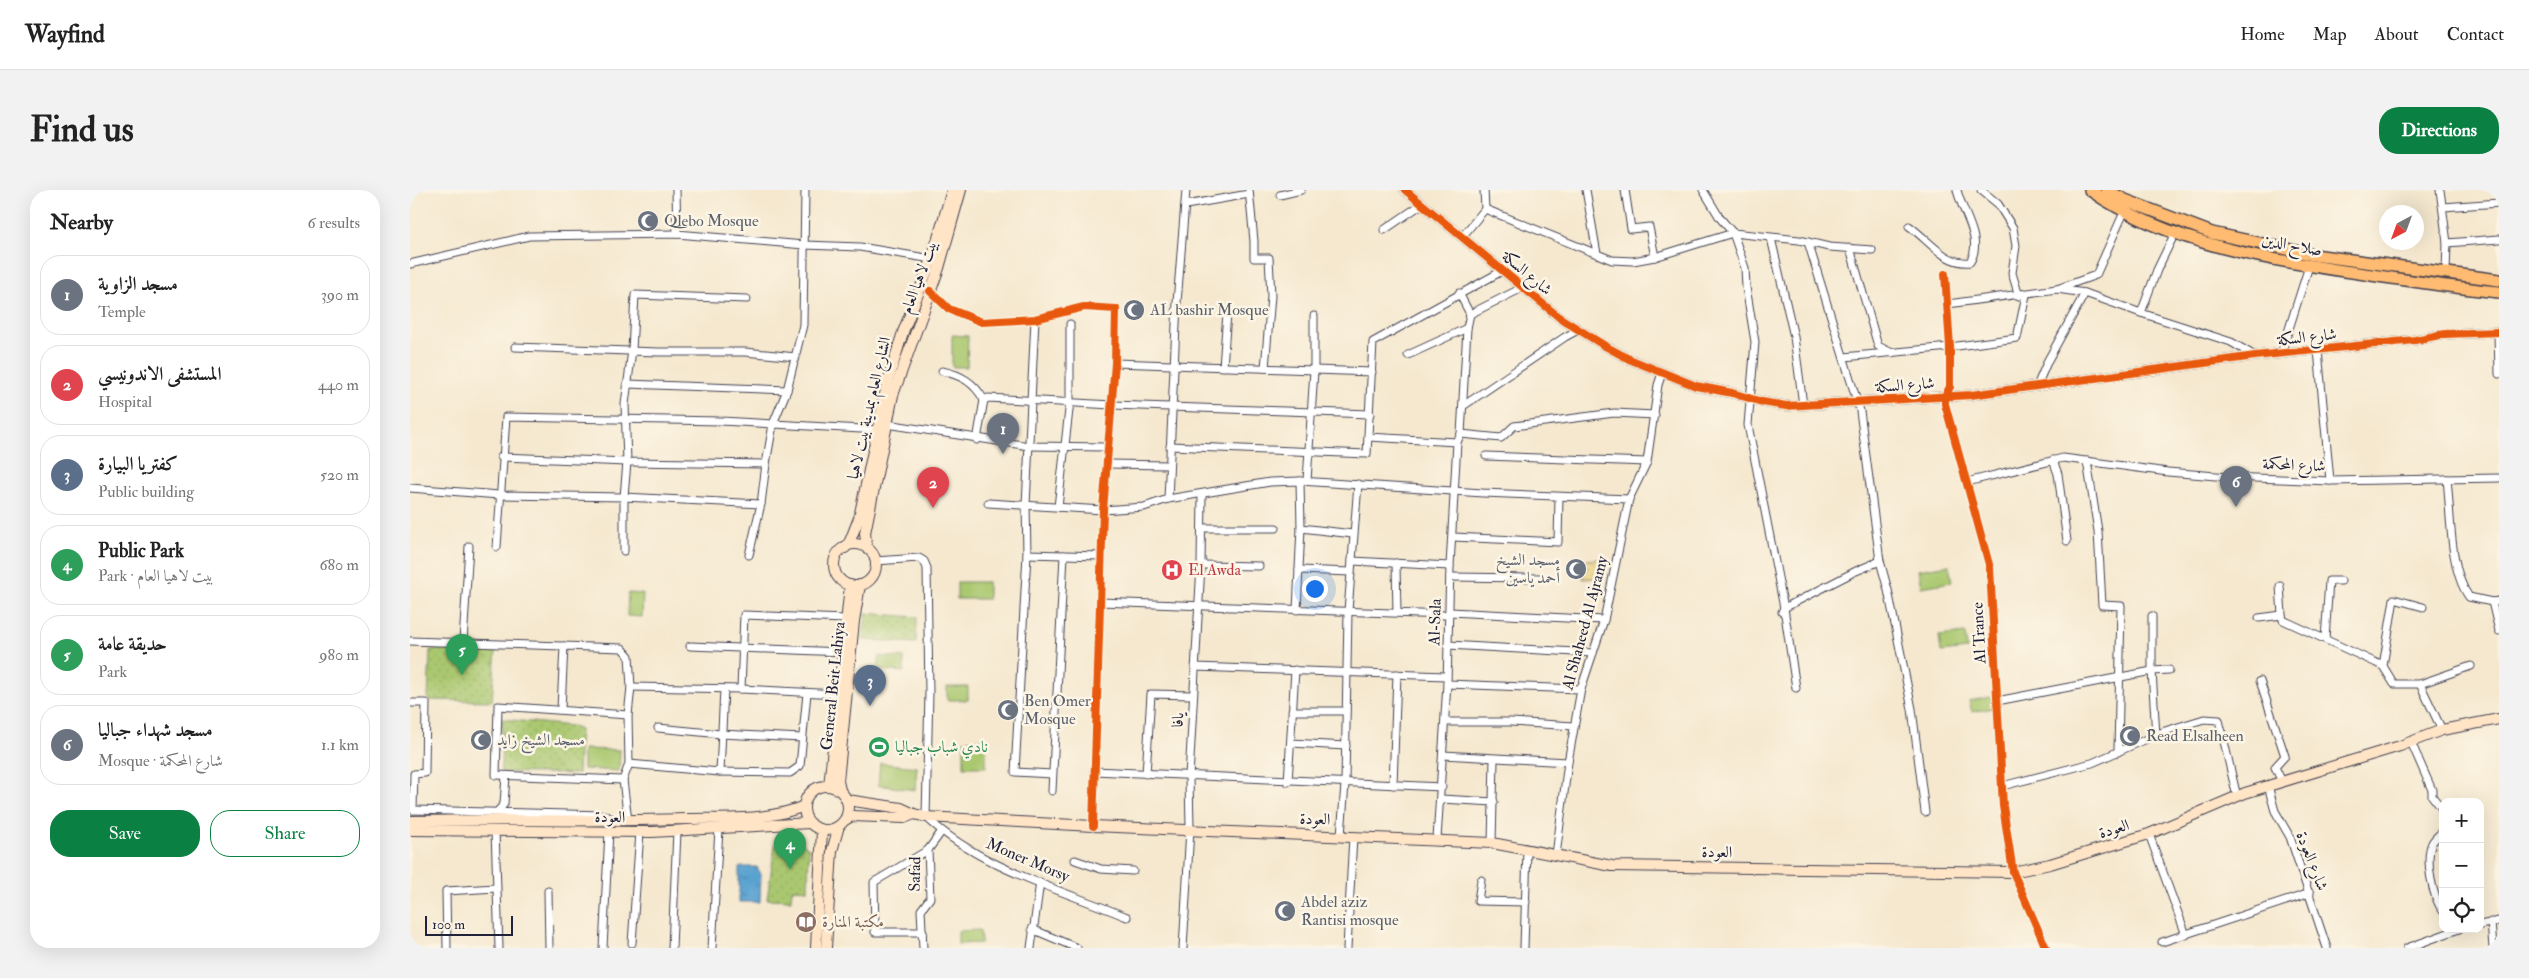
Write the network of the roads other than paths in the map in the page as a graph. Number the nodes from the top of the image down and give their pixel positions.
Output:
1 (676, 190) edge
2 (805, 190) edge
3 (952, 190) edge
4 (961, 190) edge
5 (1186, 190) edge
6 (1301, 190) edge
7 (1405, 190) edge
8 (1484, 190) edge
9 (1586, 190) edge
10 (1625, 190) edge
11 (1703, 190) edge
12 (1957, 190) edge
13 (1981, 190) edge
14 (2090, 190) edge
15 (2107, 190) edge
16 (2440, 190) edge
17 (1249, 192) edge
18 (1280, 195) dead end
19 (2499, 203) edge
20 (1422, 204) junction
21 (1186, 205) junction
22 (2443, 207) junction
23 (1485, 209) junction
24 (2125, 210) junction
25 (1909, 226) dead end
26 (1384, 230) dead end
27 (1733, 233) junction
28 (2175, 233) junction
29 (676, 234) junction
30 (1462, 237) junction
31 (1771, 238) junction
32 (2499, 239) edge
33 (1808, 242) junction
34 (2446, 243) junction
35 (804, 245) junction
36 (1850, 248) junction
37 (1872, 250) dead end
38 (1598, 254) junction
39 (1655, 257) junction
40 (932, 259) junction
41 (410, 264) edge
42 (2309, 266) junction
43 (1502, 271) junction
44 (2446, 271) junction
45 (1945, 274) dead end
46 (2499, 280) edge
47 (1522, 288) junction
48 (2057, 289) junction
49 (930, 291) junction
50 (2499, 292) edge
51 (1459, 293) junction
52 (2085, 293) junction
53 (2022, 295) junction
54 (747, 298) dead end
55 (1948, 304) junction
56 (1227, 313) dead end
57 (2141, 313) junction
58 (1470, 314) junction
59 (1314, 316) dead end
60 (1035, 319) junction
61 (1070, 324) dead end
62 (1467, 328) junction
63 (1578, 330) junction
64 (2498, 332) edge
65 (514, 347) dead end
66 (1950, 347) junction
67 (632, 350) junction
68 (2318, 350) junction
69 (1892, 353) junction
70 (2281, 354) junction
71 (1408, 355) dead end
72 (2255, 356) junction
73 (796, 357) junction
74 (1844, 357) junction
75 (1115, 363) junction
76 (1176, 365) junction
77 (1223, 367) junction
78 (1265, 368) junction
79 (1314, 370) junction
80 (942, 371) dead end
81 (1372, 372) junction
82 (1662, 373) junction
83 (2499, 374) edge
84 (628, 384) junction
85 (2037, 386) junction
86 (787, 390) junction
87 (1945, 396) junction
88 (984, 400) junction
89 (1032, 400) junction
90 (1751, 400) junction
91 (1070, 401) junction
92 (1857, 403) junction
93 (1112, 405) junction
94 (1803, 405) junction
95 (1463, 406) junction
96 (1172, 407) junction
97 (1311, 413) junction
98 (1370, 414) junction
99 (1655, 414) junction
100 (627, 419) junction
101 (773, 424) junction
102 (883, 427) junction
103 (1461, 434) junction
104 (1368, 437) junction
105 (977, 440) junction
106 (1457, 442) junction
107 (1029, 446) junction
108 (1170, 446) junction
109 (1066, 447) junction
110 (1107, 447) junction
111 (1308, 452) junction
112 (1486, 456) dead end
113 (501, 458) junction
114 (2053, 460) junction
115 (2088, 461) junction
116 (627, 462) junction
117 (1647, 462) junction
118 (766, 464) junction
119 (1107, 464) junction
120 (1169, 465) junction
121 (2499, 478) edge
122 (2447, 479) junction
123 (1304, 481) junction
124 (2330, 481) junction
125 (1967, 482) junction
126 (1358, 484) junction
127 (410, 488) edge
128 (1455, 491) junction
129 (1202, 494) junction
130 (499, 495) junction
131 (624, 497) junction
132 (1559, 497) junction
133 (1168, 499) junction
134 (1629, 499) junction
135 (988, 503) dead end
136 (761, 504) junction
137 (1026, 506) junction
138 (1058, 507) junction
139 (1103, 510) junction
140 (1202, 528) junction
141 (1276, 528) dead end
142 (1301, 528) junction
143 (1354, 534) junction
144 (1453, 537) junction
145 (2066, 541) dead end
146 (469, 546) dead end
147 (497, 547) dead end
148 (845, 548) junction
149 (867, 548) junction
150 (624, 551) dead end
151 (1027, 554) junction
152 (749, 555) dead end
153 (1064, 555) junction
154 (1102, 556) junction
155 (875, 560) junction
156 (1352, 561) junction
157 (1880, 561) junction
158 (1396, 563) junction
159 (1201, 564) junction
160 (1260, 566) dead end
161 (1450, 566) junction
162 (1299, 570) junction
163 (1351, 572) junction
164 (1450, 577) junction
165 (1539, 578) dead end
166 (2341, 580) dead end
167 (855, 585) junction
168 (2280, 586) dead end
169 (1100, 602) junction
170 (2496, 602) edge
171 (1198, 606) junction
172 (2424, 607) dead end
173 (1297, 610) junction
174 (1348, 611) junction
175 (1450, 612) junction
176 (1782, 612) junction
177 (1397, 613) junction
178 (2282, 615) junction
179 (2152, 616) dead end
180 (2259, 618) dead end
181 (845, 619) junction
182 (1604, 620) junction
183 (2499, 631) edge
184 (2325, 640) junction
185 (410, 641) edge
186 (463, 642) junction
187 (1448, 645) junction
188 (564, 646) junction
189 (690, 646) dead end
190 (742, 649) junction
191 (843, 652) junction
192 (1593, 653) junction
193 (2383, 666) junction
194 (2471, 666) dead end
195 (1195, 667) junction
196 (1295, 670) junction
197 (2169, 670) dead end
198 (1347, 672) junction
199 (2152, 672) junction
200 (1397, 674) junction
201 (2120, 677) junction
202 (1447, 680) junction
203 (2260, 681) dead end
204 (2420, 684) junction
205 (631, 687) junction
206 (1796, 688) dead end
207 (724, 689) junction
208 (741, 689) junction
209 (1581, 689) junction
210 (807, 693) junction
211 (838, 694) junction
212 (1193, 695) junction
213 (1997, 701) junction
214 (410, 704) edge
215 (561, 709) junction
216 (1292, 711) junction
217 (1346, 711) junction
218 (628, 715) junction
219 (2499, 719) edge
220 (1446, 722) junction
221 (1574, 726) junction
222 (658, 728) dead end
223 (2442, 730) junction
224 (721, 734) junction
225 (2156, 736) junction
226 (802, 738) junction
227 (2411, 742) junction
228 (1290, 743) junction
229 (1346, 746) junction
230 (2118, 752) junction
231 (1444, 755) junction
232 (1494, 759) junction
233 (1568, 762) junction
234 (629, 764) junction
235 (1094, 771) junction
236 (720, 772) junction
237 (412, 774) edge
238 (1052, 774) junction
239 (1146, 774) junction
240 (506, 776) junction
241 (1189, 777) junction
242 (624, 780) junction
243 (1288, 782) junction
244 (2282, 782) junction
245 (1345, 784) junction
246 (1393, 785) junction
247 (829, 786) junction
248 (2002, 786) junction
249 (2268, 786) junction
250 (1442, 787) junction
251 (840, 790) junction
252 (1052, 791) dead end
253 (2237, 797) junction
254 (1441, 798) junction
255 (847, 800) junction
256 (1494, 802) junction
257 (2439, 805) edge
258 (804, 806) junction
259 (411, 809) edge
260 (498, 810) junction
261 (1925, 812) dead end
262 (914, 814) junction
263 (926, 817) junction
264 (410, 821) edge
265 (628, 821) junction
266 (617, 822) junction
267 (810, 822) junction
268 (842, 823) junction
269 (1093, 826) junction
270 (497, 827) junction
271 (719, 829) junction
272 (1190, 829) junction
273 (410, 830) edge
274 (822, 830) junction
275 (609, 831) junction
276 (677, 831) junction
277 (640, 832) junction
278 (942, 832) junction
279 (2149, 834) junction
280 (1342, 835) junction
281 (1353, 836) junction
282 (2439, 836) edge
283 (1437, 839) junction
284 (1492, 843) junction
285 (1527, 848) junction
286 (928, 850) junction
287 (1556, 854) junction
288 (1075, 860) dead end
289 (1133, 871) dead end
290 (2013, 872) junction
291 (1481, 880) dead end
292 (1040, 882) junction
293 (496, 888) junction
294 (548, 891) dead end
295 (2310, 893) junction
296 (2439, 901) edge
297 (1526, 902) junction
298 (1127, 916) dead end
299 (2499, 921) edge
300 (2491, 922) junction
301 (2484, 924) edge
302 (1032, 929) junction
303 (923, 932) junction
304 (2447, 933) edge
305 (2186, 935) junction
306 (2162, 942) dead end
307 (632, 943) dead end
308 (447, 948) edge
309 (499, 948) edge
310 (549, 948) edge
311 (603, 948) edge
312 (672, 948) edge
313 (712, 948) edge
314 (816, 948) edge
315 (826, 948) edge
316 (923, 948) edge
317 (1031, 948) edge
318 (1077, 948) edge
319 (1183, 948) edge
320 (1347, 948) edge
321 (1524, 948) edge
322 (2046, 948) edge
323 (2327, 948) edge
324 (2407, 948) edge
325 (2493, 948) edge

1 - 29 street
2 - 35 street
3 - 40 main road, الشارع العام بمدينة بيت لاهيا
4 - 49 main road, بيت لاهيا العام
5 - 21 street
6 - 18 street
7 - 20 street, شارع السكة
8 - 23 street
9 - 38 street
10 - 39 street
11 - 27 street
12 - 25 street
13 - 53 street
14 - 24 highway, صلاح الدين
15 - 44 highway, صلاح الدين
16 - 22 street
17 - 21 street
17 - 78 street
19 - 22 street
20 - 26 street
20 - 30 street, شارع السكة
21 - 76 street
22 - 34 street
23 - 30 street
23 - 38 street
24 - 28 highway, صلاح الدين
24 - 48 street
27 - 31 street
27 - 39 street
27 - 90 street
28 - 42 highway, صلاح الدين
28 - 57 street
29 - 35 street
29 - 41 street
30 - 43 street, شارع السكة
31 - 33 street
31 - 94 street
32 - 34 street
33 - 36 street
33 - 74 street
34 - 44 street
35 - 40 street
35 - 73 street
36 - 37 street
36 - 69 street
38 - 39 street
40 - 102 main road, الشارع العام بمدينة بيت لاهيا
42 - 50 highway, صلاح الدين
42 - 70 street
43 - 47 street, شارع السكة
43 - 51 street
44 - 46 highway, صلاح الدين
45 - 55 street
47 - 58 street
47 - 63 street, شارع السكة
48 - 52 street
48 - 53 street
49 - 60 street
49 - 102 main road, بيت لاهيا العام
51 - 58 street
51 - 81 street
52 - 57 street
52 - 85 street
53 - 55 street
53 - 66 street
54 - 67 street
55 - 66 street
56 - 77 street
57 - 72 street
58 - 62 street, Al-Sala
59 - 79 street
60 - 75 street
60 - 89 street
61 - 91 street
62 - 71 street
62 - 95 street, Al-Sala
63 - 82 street, شارع السكة
63 - 95 street
64 - 68 street, شارع السكة
64 - 83 street
65 - 67 street
66 - 69 street
66 - 87 street
67 - 73 street
67 - 84 street
68 - 70 street, شارع السكة
68 - 124 street
69 - 74 street
70 - 72 street, شارع السكة
72 - 85 street, شارع السكة
73 - 86 street
74 - 92 street
75 - 76 street
75 - 93 street
76 - 77 street
76 - 96 street
77 - 78 street
78 - 79 street
79 - 81 street
79 - 97 street
80 - 88 street
81 - 98 street
82 - 90 street, شارع السكة
82 - 99 street, Al Shaheed Al Ajramy
84 - 86 street
84 - 100 street
85 - 87 street, شارع السكة
86 - 101 street
87 - 92 street, شارع السكة
87 - 125 street, Al Trance
88 - 89 street
88 - 105 street
89 - 91 street
89 - 107 street
90 - 94 street, شارع السكة
90 - 176 street
91 - 93 street
91 - 109 street
92 - 94 street, شارع السكة
92 - 157 street
93 - 96 street
93 - 110 street
95 - 103 street, Al-Sala
96 - 97 street
96 - 108 street
97 - 98 street
97 - 111 street
98 - 104 street
99 - 103 street
99 - 117 street, Al Shaheed Al Ajramy
100 - 101 street
100 - 113 street
100 - 116 street
101 - 102 street
101 - 118 street
102 - 105 street
102 - 148 main road, الشارع العام بمدينة بيت لاهيا
102 - 149 main road, بيت لاهيا العام
103 - 106 street, Al-Sala
104 - 106 street
104 - 111 street
105 - 107 street
106 - 128 street, Al-Sala
107 - 109 street
107 - 137 street
108 - 111 street
108 - 120 street
109 - 110 street
109 - 138 street
110 - 119 street
111 - 123 street
112 - 117 street
113 - 116 street
113 - 130 street
114 - 115 street, شارع المحكمة
114 - 125 street, شارع المحكمة
114 - 145 street
115 - 124 street, شارع المحكمة
115 - 201 street
116 - 118 street
116 - 131 street
117 - 134 street, Al Shaheed Al Ajramy
118 - 136 street
119 - 120 street
119 - 139 street
120 - 133 street
121 - 122 street, شارع المحكمة
122 - 124 street, شارع المحكمة
122 - 170 street
123 - 126 street
123 - 129 street
123 - 142 street
125 - 213 street, Al Trance
126 - 128 street
126 - 143 street
127 - 130 street
128 - 132 street
128 - 144 street, Al-Sala
129 - 133 street
129 - 140 street, يافا
130 - 131 street
130 - 147 street
131 - 136 street
131 - 150 street
132 - 134 street
132 - 144 street
133 - 139 street
134 - 182 street, Al Shaheed Al Ajramy
135 - 137 street
136 - 152 street
137 - 138 street
137 - 151 street
138 - 139 street
139 - 154 street
140 - 141 street
140 - 159 street, يافا
142 - 143 street
142 - 162 street
143 - 156 street
144 - 161 street, Al-Sala
146 - 186 street
148 - 149 main road
148 - 167 main road
149 - 155 main road
151 - 153 street
151 - 238 street
153 - 154 street
153 - 238 street
154 - 169 street
155 - 167 main road
155 - 263 street
156 - 158 street
156 - 163 street
157 - 176 street
157 - 261 street
158 - 161 street
158 - 177 street
159 - 160 street
159 - 171 street, يافا
161 - 164 street, Al-Sala
162 - 163 street
162 - 173 street
163 - 174 street
164 - 165 street
164 - 175 street, Al-Sala
166 - 184 street
167 - 181 main road, General Beit Lahiya
167 - 251 main road, General Beit Lahiya
168 - 178 street
169 - 171 street
169 - 235 street
170 - 183 street
171 - 173 street
171 - 195 street, يافا
172 - 193 street
173 - 174 street
174 - 177 street
174 - 198 street
175 - 177 street
175 - 182 street
175 - 187 street, Al-Sala
176 - 206 street
178 - 180 street
178 - 184 street
179 - 199 street
181 - 190 street
181 - 191 main road, General Beit Lahiya
182 - 192 street, Al Shaheed Al Ajramy
184 - 193 street
185 - 186 street
186 - 188 street
187 - 192 street
187 - 202 street, Al-Sala
188 - 205 street
188 - 215 street
189 - 190 street
190 - 191 street
190 - 208 street
191 - 211 main road, General Beit Lahiya
192 - 209 street, Al Shaheed Al Ajramy
193 - 204 street
194 - 204 street
195 - 196 street
195 - 212 street, يافا
196 - 198 street
196 - 216 street
197 - 199 street
198 - 200 street
198 - 217 street
199 - 201 street
199 - 225 street
200 - 202 street
200 - 246 street
201 - 213 street
201 - 230 street
202 - 209 street
202 - 220 street, Al-Sala
203 - 244 street
204 - 223 street
205 - 207 street
205 - 218 street
207 - 208 street
207 - 224 street
208 - 210 street
209 - 221 street, Al Shaheed Al Ajramy
210 - 211 street
210 - 226 street
211 - 247 main road, General Beit Lahiya
212 - 239 street
212 - 241 street, يافا
213 - 248 street, Al Trance
214 - 237 street
215 - 218 street
215 - 240 street
216 - 217 street
216 - 228 street
217 - 229 street
218 - 234 street
219 - 223 main road, العودة
220 - 221 street
220 - 231 street, Al-Sala
221 - 233 street, Al Shaheed Al Ajramy
222 - 224 street
223 - 227 main road, العودة
224 - 226 street
224 - 236 street
225 - 230 street
225 - 253 street
226 - 236 street
227 - 244 main road, العودة
227 - 257 street
228 - 229 street
228 - 243 street
229 - 245 street
230 - 248 street
231 - 232 street
231 - 250 street, Al-Sala
232 - 233 street
232 - 256 street
233 - 287 street, Al Shaheed Al Ajramy
234 - 236 street
234 - 242 street
235 - 239 street
235 - 269 street
237 - 259 street
238 - 252 street
239 - 241 street
240 - 242 street
240 - 260 street
241 - 243 street
241 - 272 street, يافا
242 - 265 street
243 - 245 street
244 - 249 main road, العودة
245 - 246 street
245 - 280 street
246 - 250 street
247 - 251 main road
247 - 258 main road
248 - 290 street, Al Trance
249 - 253 main road, العودة
249 - 295 street, شارع العودة
250 - 254 street, Al-Sala
251 - 255 main road
253 - 279 main road, العودة
254 - 256 street
254 - 283 street, Al-Sala
255 - 262 main road, العودة
255 - 268 main road
256 - 284 street
258 - 265 main road, العودة
258 - 267 main road
259 - 260 street
260 - 266 street
260 - 270 street
262 - 263 main road, العودة
262 - 268 main road, العودة
263 - 269 main road, العودة
263 - 278 street, Moner Morsy
264 - 270 main road, العودة
265 - 266 main road, العودة
266 - 270 main road, العودة
267 - 271 main road, العودة
267 - 274 main road
268 - 274 main road
268 - 315 main road
269 - 272 main road, العودة
270 - 273 main road, العودة
270 - 275 main road, العودة
270 - 293 street
271 - 276 main road, العودة
271 - 313 street
272 - 280 main road, العودة
272 - 319 street, يافا
274 - 314 main road
275 - 277 main road, العودة
275 - 311 street
276 - 277 main road, العودة
276 - 312 street
277 - 307 street
278 - 286 street, Safad
278 - 292 street, Moner Morsy
279 - 290 main road, العودة
279 - 305 street
280 - 281 main road, العودة
281 - 283 main road, العودة
281 - 320 street
282 - 296 street
283 - 284 main road, العودة
284 - 285 main road, العودة
285 - 287 main road, العودة
285 - 297 street
286 - 303 street, Safad
286 - 303 street
287 - 290 main road, العودة
288 - 289 street
290 - 322 street, Al Trance
291 - 297 street
292 - 298 street, Moner Morsy
292 - 302 street
293 - 308 street
293 - 309 street
294 - 310 street
295 - 305 street
295 - 323 street, شارع العودة
297 - 321 street
299 - 300 street
300 - 301 street
300 - 325 street
302 - 317 street
302 - 318 street
303 - 316 street, Safad
304 - 324 street
305 - 306 street

